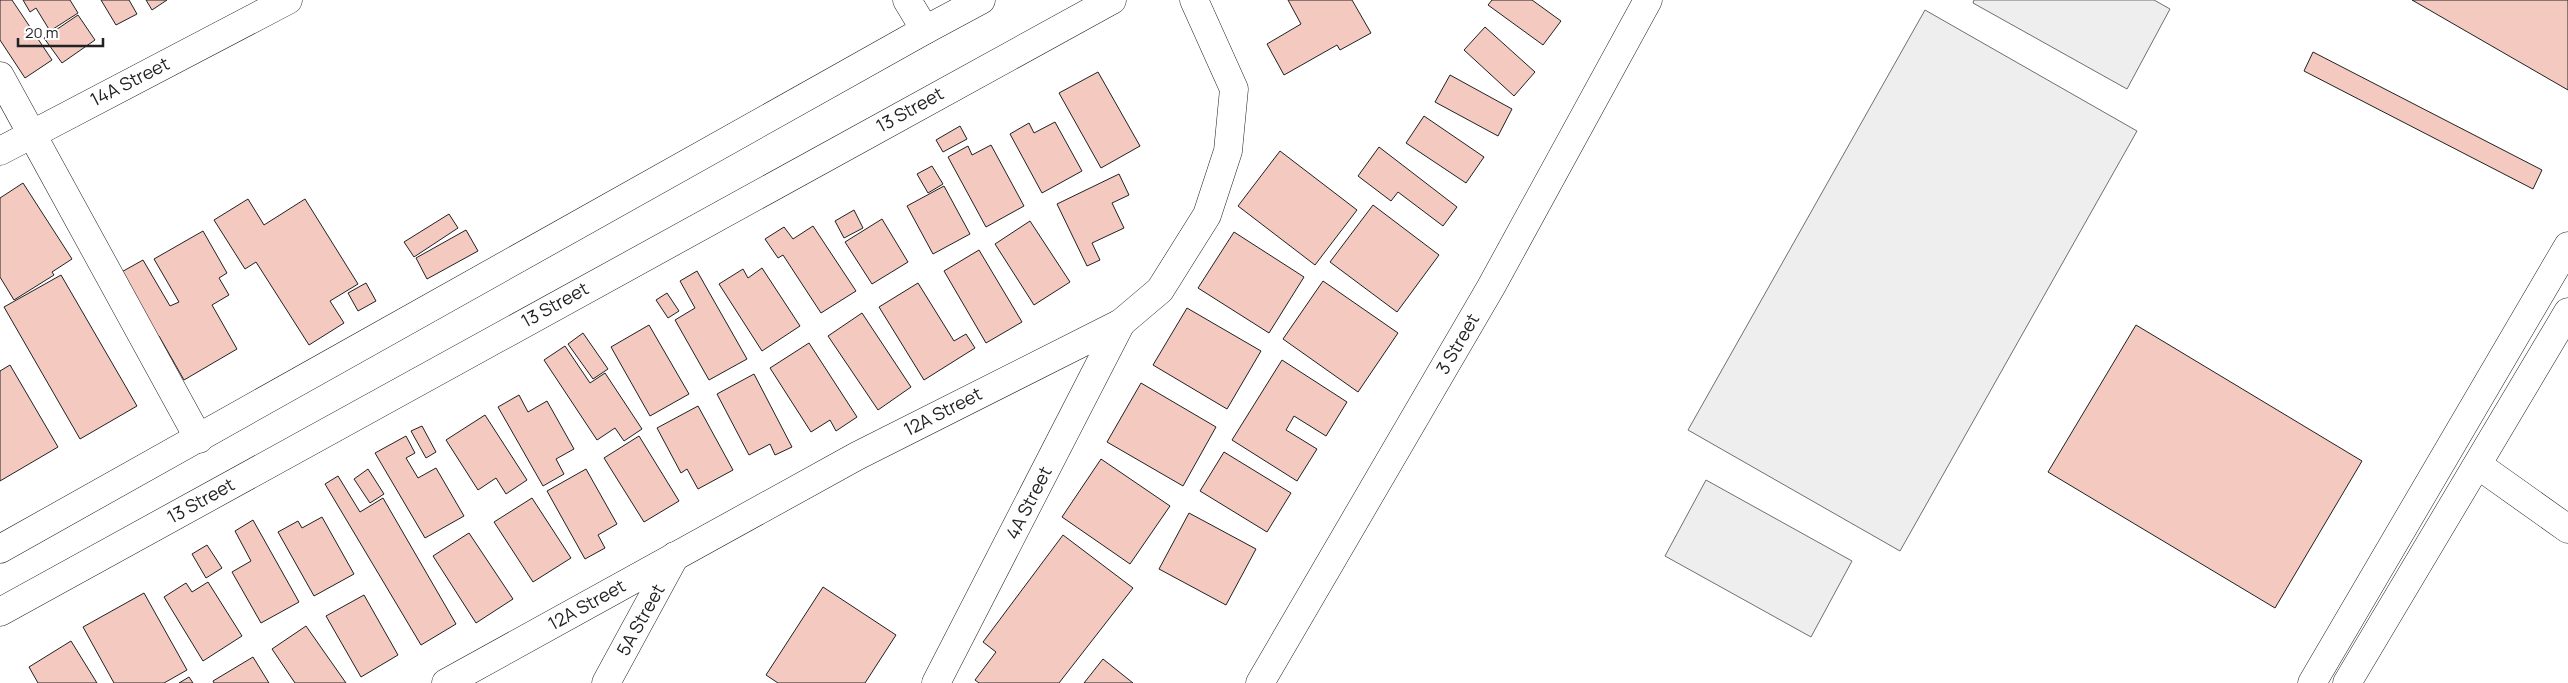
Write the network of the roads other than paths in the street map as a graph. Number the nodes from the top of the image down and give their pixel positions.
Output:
1 (288, 0) edge
2 (907, 0) edge
3 (982, 0) edge
4 (1112, 0) edge
5 (1194, 0) edge
6 (1648, 0) edge
7 (925, 30) junction
8 (0, 76) edge
9 (32, 133) junction
10 (0, 151) edge
11 (2568, 246) edge
12 (2568, 312) edge
13 (1122, 323) junction
14 (199, 439) junction
15 (2437, 469) junction
16 (2471, 476) junction
17 (2568, 529) edge
18 (0, 550) edge
19 (675, 556) junction
20 (0, 612) edge
21 (446, 683) edge
22 (606, 683) edge
23 (936, 683) edge
24 (1260, 683) edge
25 (2312, 683) edge
26 (2347, 683) edge

1 - 9 street, 14A Street
2 - 7 street
3 - 7 street
4 - 20 street, 13 Street
5 - 13 street, 12A Street
6 - 24 street, 3 Street
7 - 14 street
8 - 9 street
9 - 10 street, 14A Street
9 - 14 street
11 - 15 street
12 - 16 street
13 - 19 street, 12A Street
13 - 23 street, 4A Street
14 - 18 street
15 - 16 street
15 - 25 street
16 - 17 street
16 - 26 street
19 - 21 street, 12A Street
19 - 22 street, 5A Street

